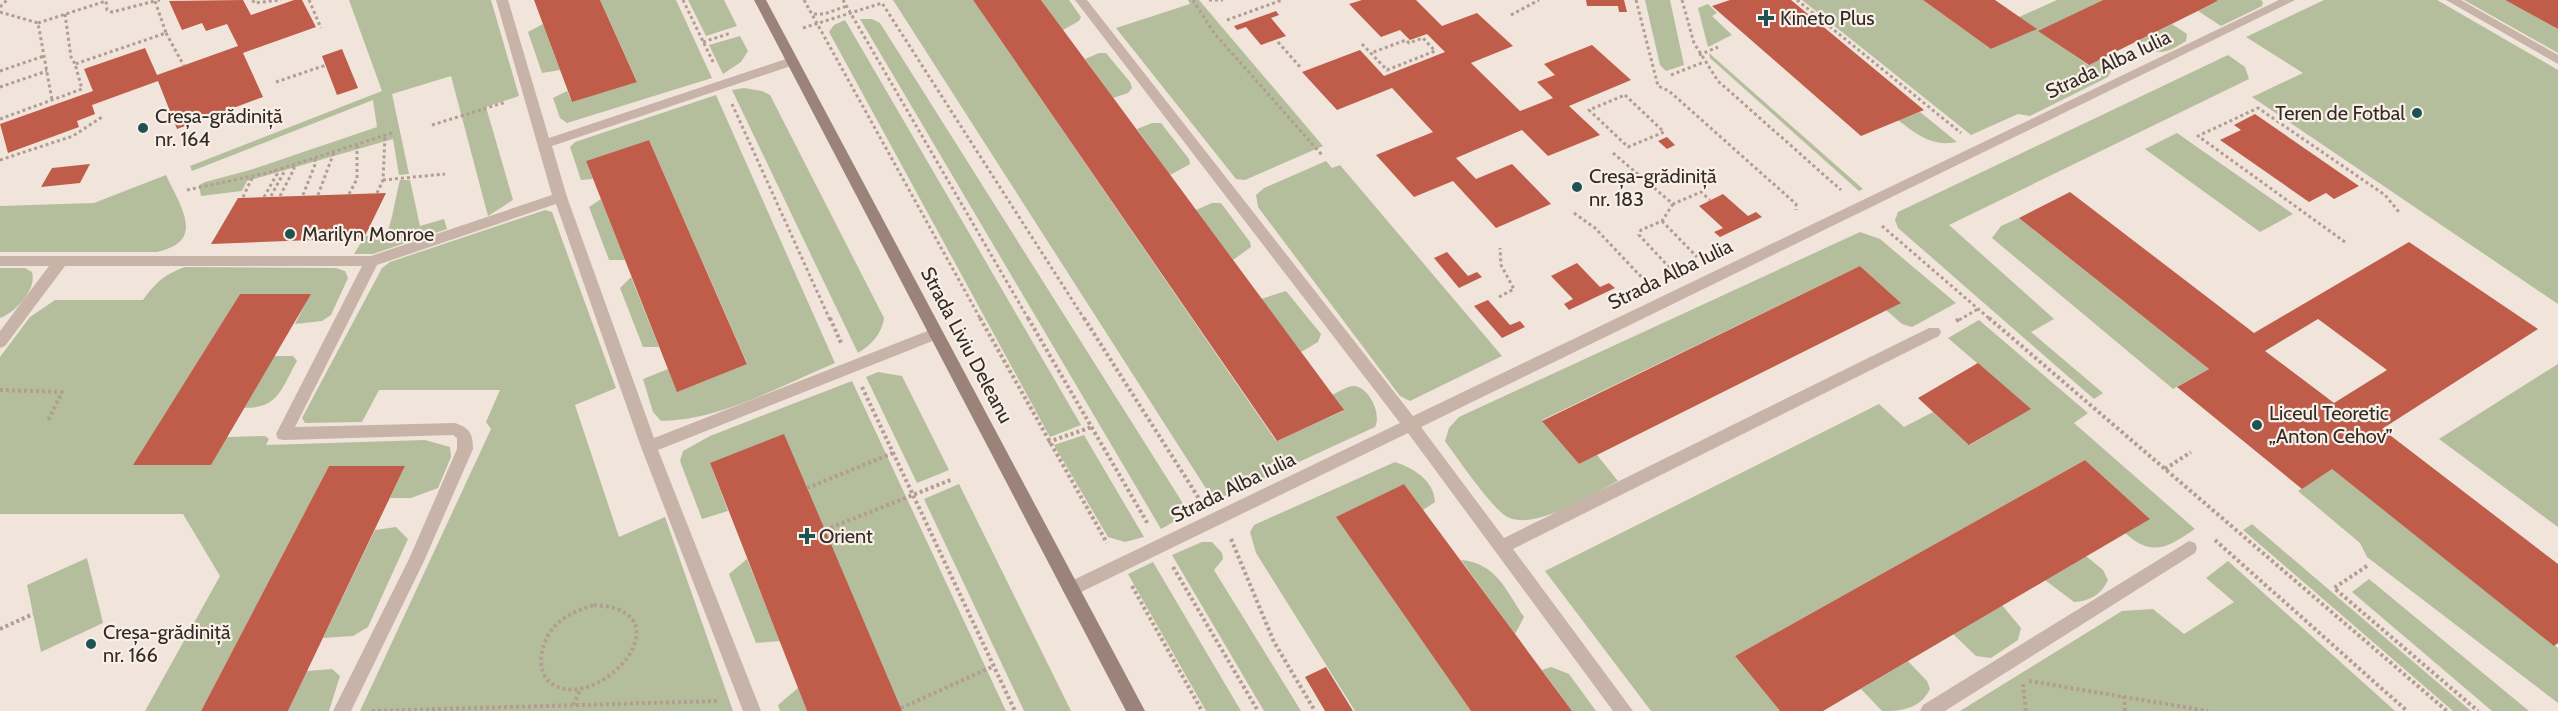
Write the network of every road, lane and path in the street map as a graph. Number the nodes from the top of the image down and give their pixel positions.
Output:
1 (7, 0) edge
2 (107, 0) edge
3 (253, 0) edge
4 (281, 0) edge
5 (309, 0) edge
6 (502, 0) edge
7 (683, 0) edge
8 (760, 0) edge
9 (804, 0) edge
10 (843, 0) edge
11 (1081, 0) edge
12 (1193, 0) edge
13 (1209, 0) edge
14 (1223, 0) edge
15 (1282, 0) edge
16 (1539, 0) edge
17 (1636, 0) edge
18 (1682, 0) edge
19 (1797, 0) edge
20 (2289, 0) edge
21 (2452, 0) edge
22 (158, 1) edge
23 (0, 6) edge
24 (847, 6) junction
25 (0, 12) edge
26 (851, 13) junction
27 (65, 14) junction
28 (814, 14) junction
29 (1511, 15) dead end
30 (1227, 20) dead end
31 (38, 23) junction
32 (819, 23) junction
33 (321, 28) dead end
34 (166, 33) junction
35 (731, 33) dead end
36 (779, 36) junction
37 (703, 42) junction
38 (1278, 42) dead end
39 (1362, 44) dead end
40 (1718, 47) dead end
41 (1371, 53) junction
42 (1699, 54) junction
43 (44, 56) junction
44 (2558, 60) edge
45 (793, 61) junction
46 (1704, 62) junction
47 (75, 64) junction
48 (326, 65) dead end
49 (184, 66) dead end
50 (1300, 67) dead end
51 (0, 71) edge
52 (47, 71) junction
53 (1671, 75) dead end
54 (276, 82) dead end
55 (723, 83) junction
56 (0, 87) edge
57 (530, 95) junction
58 (52, 100) junction
59 (1641, 110) joint
60 (102, 117) dead end
61 (0, 119) edge
62 (432, 125) dead end
63 (392, 133) dead end
64 (385, 135) junction
65 (357, 144) junction
66 (544, 144) junction
67 (1980, 148) junction
68 (334, 152) junction
69 (1613, 153) dead end
70 (1322, 155) dead end
71 (314, 158) junction
72 (0, 160) edge
73 (293, 164) junction
74 (283, 168) junction
75 (274, 170) junction
76 (445, 174) dead end
77 (253, 176) junction
78 (383, 180) junction
79 (188, 190) dead end
80 (1842, 192) dead end
81 (377, 193) dead end
82 (349, 194) dead end
83 (303, 195) dead end
84 (318, 195) dead end
85 (271, 196) dead end
86 (280, 196) dead end
87 (264, 197) dead end
88 (560, 197) junction
89 (243, 198) dead end
90 (1710, 200) dead end
91 (1673, 204) junction
92 (1794, 212) dead end
93 (2399, 212) dead end
94 (1574, 213) dead end
95 (1662, 221) junction
96 (1882, 226) dead end
97 (2345, 242) dead end
98 (1500, 248) dead end
99 (1708, 252) dead end
100 (1697, 257) junction
101 (62, 260) junction
102 (0, 261) edge
103 (372, 261) junction
104 (1686, 262) dead end
105 (1676, 268) dead end
106 (1499, 297) dead end
107 (1664, 300) junction
108 (1934, 332) dead end
109 (935, 334) junction
110 (0, 342) edge
111 (853, 369) junction
112 (0, 390) edge
113 (48, 421) dead end
114 (1410, 424) junction
115 (1092, 427) junction
116 (1048, 442) junction
117 (649, 447) junction
118 (2191, 452) dead end
119 (893, 453) junction
120 (2165, 469) junction
121 (953, 479) dead end
122 (807, 488) dead end
123 (913, 495) junction
124 (1213, 520) junction
125 (825, 530) dead end
126 (2209, 535) dead end
127 (1160, 545) junction
128 (1502, 547) junction
129 (2189, 548) dead end
130 (1120, 565) junction
131 (2367, 567) dead end
132 (1071, 589) junction
133 (33, 614) dead end
134 (0, 629) edge
135 (994, 666) junction
136 (2022, 680) dead end
137 (580, 689) junction
138 (2124, 696) junction
139 (573, 705) junction
140 (750, 705) edge
141 (900, 708) dead end
142 (342, 711) edge
143 (368, 711) edge
144 (1015, 711) edge
145 (1136, 711) edge
146 (1202, 711) edge
147 (1257, 711) edge
148 (1315, 711) edge
149 (1624, 711) edge
150 (1929, 711) edge
151 (2125, 711) edge
152 (2208, 711) edge
153 (2407, 711) edge
154 (2447, 711) edge
155 (2478, 711) edge

1 - 23 path
2 - 22 path
2 - 27 path
3 - 4 path
5 - 33 path
6 - 57 lane
7 - 37 path
8 - 36 main road, Strada Liviu Deleanu
9 - 28 path
10 - 24 path
11 - 114 lane
12 - 70 path
13 - 14 path
15 - 30 path
16 - 29 path
17 - 92 path
18 - 42 path
19 - 67 path
20 - 67 lane, Strada Alba Iulia
21 - 44 lane
22 - 34 path
24 - 26 path
24 - 28 path
25 - 31 path
26 - 32 path
26 - 115 path
26 - 124 path
27 - 31 path
27 - 47 path
28 - 32 path
31 - 43 path
32 - 36 path
32 - 116 path
34 - 47 path
34 - 49 path
35 - 37 path
36 - 45 main road, Strada Liviu Deleanu
37 - 55 path
38 - 50 path
39 - 41 path
40 - 42 path
41 - 41 path
42 - 46 path
43 - 51 path
43 - 52 path
45 - 55 lane
45 - 109 main road, Strada Liviu Deleanu
46 - 53 path
46 - 80 path
47 - 58 path
48 - 54 path
52 - 56 path
52 - 58 path
55 - 66 lane
55 - 111 path
57 - 62 path
57 - 66 lane
58 - 61 path
59 - 59 path
60 - 72 path
63 - 64 path
64 - 65 path
64 - 78 path
65 - 68 path
65 - 82 path
66 - 88 lane
67 - 107 lane, Strada Alba Iulia
68 - 71 path
68 - 84 path
69 - 91 path
71 - 73 path
71 - 83 path
73 - 74 path
73 - 86 path
74 - 75 path
74 - 85 path
75 - 77 path
75 - 87 path
76 - 78 path
77 - 79 path
77 - 89 path
78 - 81 path
88 - 103 lane
88 - 117 lane
90 - 91 path
91 - 95 path
93 - 97 path
94 - 107 path
95 - 100 path
95 - 105 path
96 - 120 path
98 - 106 path
99 - 100 path
100 - 104 path
101 - 102 lane
101 - 103 lane
101 - 110 lane
103 - 142 lane
107 - 114 lane, Strada Alba Iulia
108 - 128 lane
109 - 111 lane
109 - 132 main road, Strada Liviu Deleanu
111 - 117 lane
111 - 119 path
112 - 113 path
114 - 124 lane, Strada Alba Iulia
114 - 128 lane
115 - 116 path
115 - 127 path
116 - 130 path
117 - 140 lane
118 - 120 path
119 - 122 path
119 - 123 path
120 - 154 path
121 - 123 path
123 - 125 path
123 - 135 path
124 - 127 lane, Strada Alba Iulia
124 - 148 path
126 - 153 path
127 - 130 lane, Strada Alba Iulia
127 - 147 path
128 - 149 lane
129 - 150 lane
130 - 132 lane, Strada Alba Iulia
130 - 146 path
131 - 155 path
132 - 145 main road, Strada Liviu Deleanu
133 - 134 path
135 - 141 path
135 - 144 path
136 - 138 path
137 - 137 path
137 - 139 path
138 - 151 path
138 - 152 path
139 - 140 path
139 - 143 path

